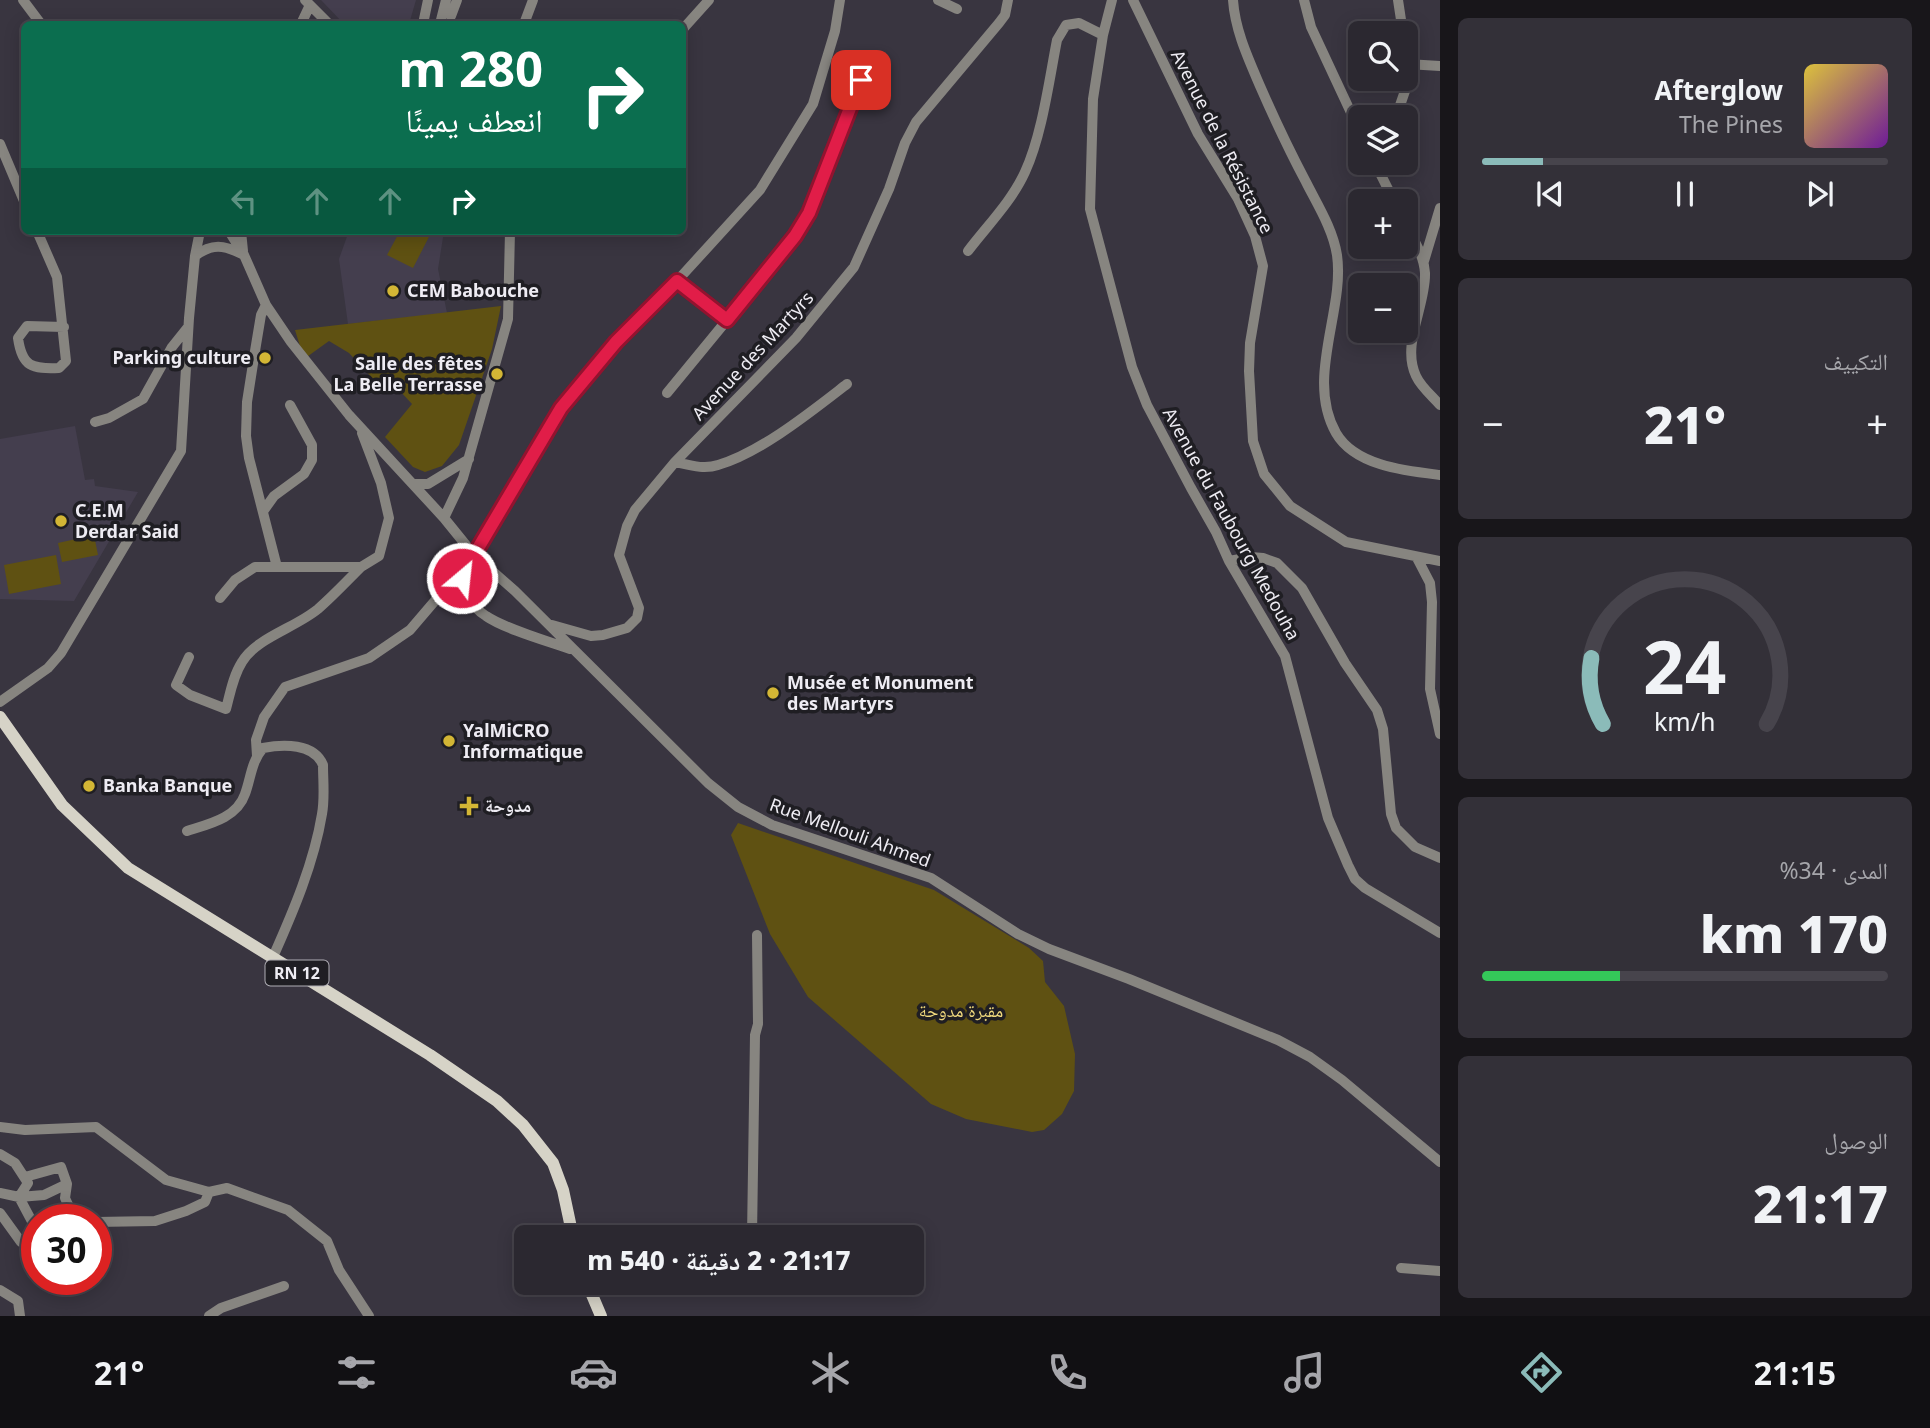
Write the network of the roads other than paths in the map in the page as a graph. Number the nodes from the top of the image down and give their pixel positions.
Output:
1 (23, 0) edge
2 (428, 0) edge
3 (446, 0) edge
4 (457, 0) edge
5 (533, 0) edge
6 (709, 0) edge
7 (840, 0) edge
8 (939, 0) edge
9 (1008, 0) edge
10 (1112, 0) edge
11 (1133, 0) edge
12 (1233, 0) edge
13 (1304, 0) edge
14 (1398, 0) edge
15 (308, 2) edge
16 (957, 9) dead end
17 (452, 16) dead end
18 (39, 21) edge
19 (302, 21) edge
20 (326, 21) edge
21 (424, 21) edge
22 (441, 21) edge
23 (525, 21) edge
24 (1401, 21) edge
25 (686, 26) edge
26 (1103, 35) junction
27 (869, 57) dead end
28 (1418, 65) edge
29 (1440, 66) edge
30 (1348, 106) edge
31 (0, 144) edge
32 (21, 194) edge
33 (1440, 208) edge
34 (39, 235) edge
35 (199, 235) edge
36 (232, 235) edge
37 (242, 235) edge
38 (510, 235) edge
39 (1418, 250) edge
40 (968, 251) dead end
41 (244, 255) junction
42 (195, 256) junction
43 (1424, 262) junction
44 (677, 281) junction
45 (266, 305) junction
46 (727, 320) junction
47 (64, 327) junction
48 (189, 327) junction
49 (847, 384) dead end
50 (667, 393) dead end
51 (290, 405) dead end
52 (1440, 405) edge
53 (94, 422) dead end
54 (360, 426) junction
55 (469, 459) junction
56 (675, 462) junction
57 (1440, 475) edge
58 (413, 485) junction
59 (264, 510) junction
60 (444, 518) junction
61 (474, 555) junction
62 (1417, 558) junction
63 (1229, 561) junction
64 (1440, 561) edge
65 (277, 567) junction
66 (361, 568) junction
67 (463, 568) junction
68 (220, 598) dead end
69 (548, 624) junction
70 (574, 650) junction
71 (189, 657) dead end
72 (0, 702) edge
73 (0, 717) edge
74 (1440, 734) edge
75 (257, 756) junction
76 (187, 831) dead end
77 (1440, 858) edge
78 (1440, 933) edge
79 (757, 935) dead end
80 (273, 957) junction
81 (2, 1128) edge
82 (0, 1154) edge
83 (1440, 1161) edge
84 (25, 1177) junction
85 (67, 1184) junction
86 (209, 1192) junction
87 (0, 1193) edge
88 (19, 1197) junction
89 (23, 1204) edge
90 (68, 1204) edge
91 (0, 1213) edge
92 (112, 1222) edge
93 (570, 1225) edge
94 (752, 1225) edge
95 (21, 1242) edge
96 (1401, 1268) dead end
97 (1440, 1271) edge
98 (285, 1286) dead end
99 (0, 1290) edge
100 (592, 1295) edge
101 (20, 1316) edge
102 (209, 1316) edge
103 (369, 1316) edge
104 (601, 1316) edge

1 - 18 street
2 - 21 street
3 - 22 street
4 - 17 street
5 - 23 street
6 - 25 street
7 - 44 street
8 - 16 street
9 - 56 street, Avenue des Martyrs
10 - 26 street, Avenue du Faubourg Medouha
11 - 62 street, Avenue de la Résistance
12 - 57 street
13 - 30 street
14 - 24 street
15 - 19 street
15 - 20 street
26 - 40 street
26 - 63 street, Avenue du Faubourg Medouha
27 - 46 street
28 - 29 street
31 - 32 street
33 - 43 street
34 - 47 street
35 - 42 street
36 - 41 street, Rue Mellouli Ahmed
37 - 41 street
38 - 55 street
39 - 43 street
41 - 42 street
41 - 45 street, Rue Mellouli Ahmed
42 - 48 street
43 - 52 street
44 - 46 street
44 - 61 street
45 - 54 street, Rue Mellouli Ahmed
45 - 59 street
46 - 50 street
47 - 47 street
48 - 53 street
48 - 72 street
49 - 56 street
51 - 59 street
54 - 58 street, Rue Mellouli Ahmed
54 - 66 street
55 - 58 street
55 - 60 street
56 - 69 street, Avenue des Martyrs
58 - 60 street, Rue Mellouli Ahmed
59 - 65 street
60 - 61 street, Rue Mellouli Ahmed
61 - 67 street
61 - 69 street, Rue Mellouli Ahmed
62 - 64 street, Avenue de la Résistance
62 - 74 street
63 - 77 street
63 - 78 street, Avenue du Faubourg Medouha
65 - 66 street
65 - 68 street
66 - 71 street
67 - 70 street
67 - 75 street
69 - 70 street, Rue Mellouli Ahmed
70 - 83 street, Rue Mellouli Ahmed
73 - 80 main road, RN 12
75 - 76 street
75 - 80 street
79 - 94 street
80 - 93 main road, RN 12
81 - 86 street
82 - 84 street
84 - 85 street
84 - 88 street
85 - 88 street
85 - 90 street
86 - 92 street
86 - 103 street
87 - 88 street
88 - 89 street
91 - 95 street
96 - 97 street
98 - 102 street
99 - 101 street
100 - 104 main road

